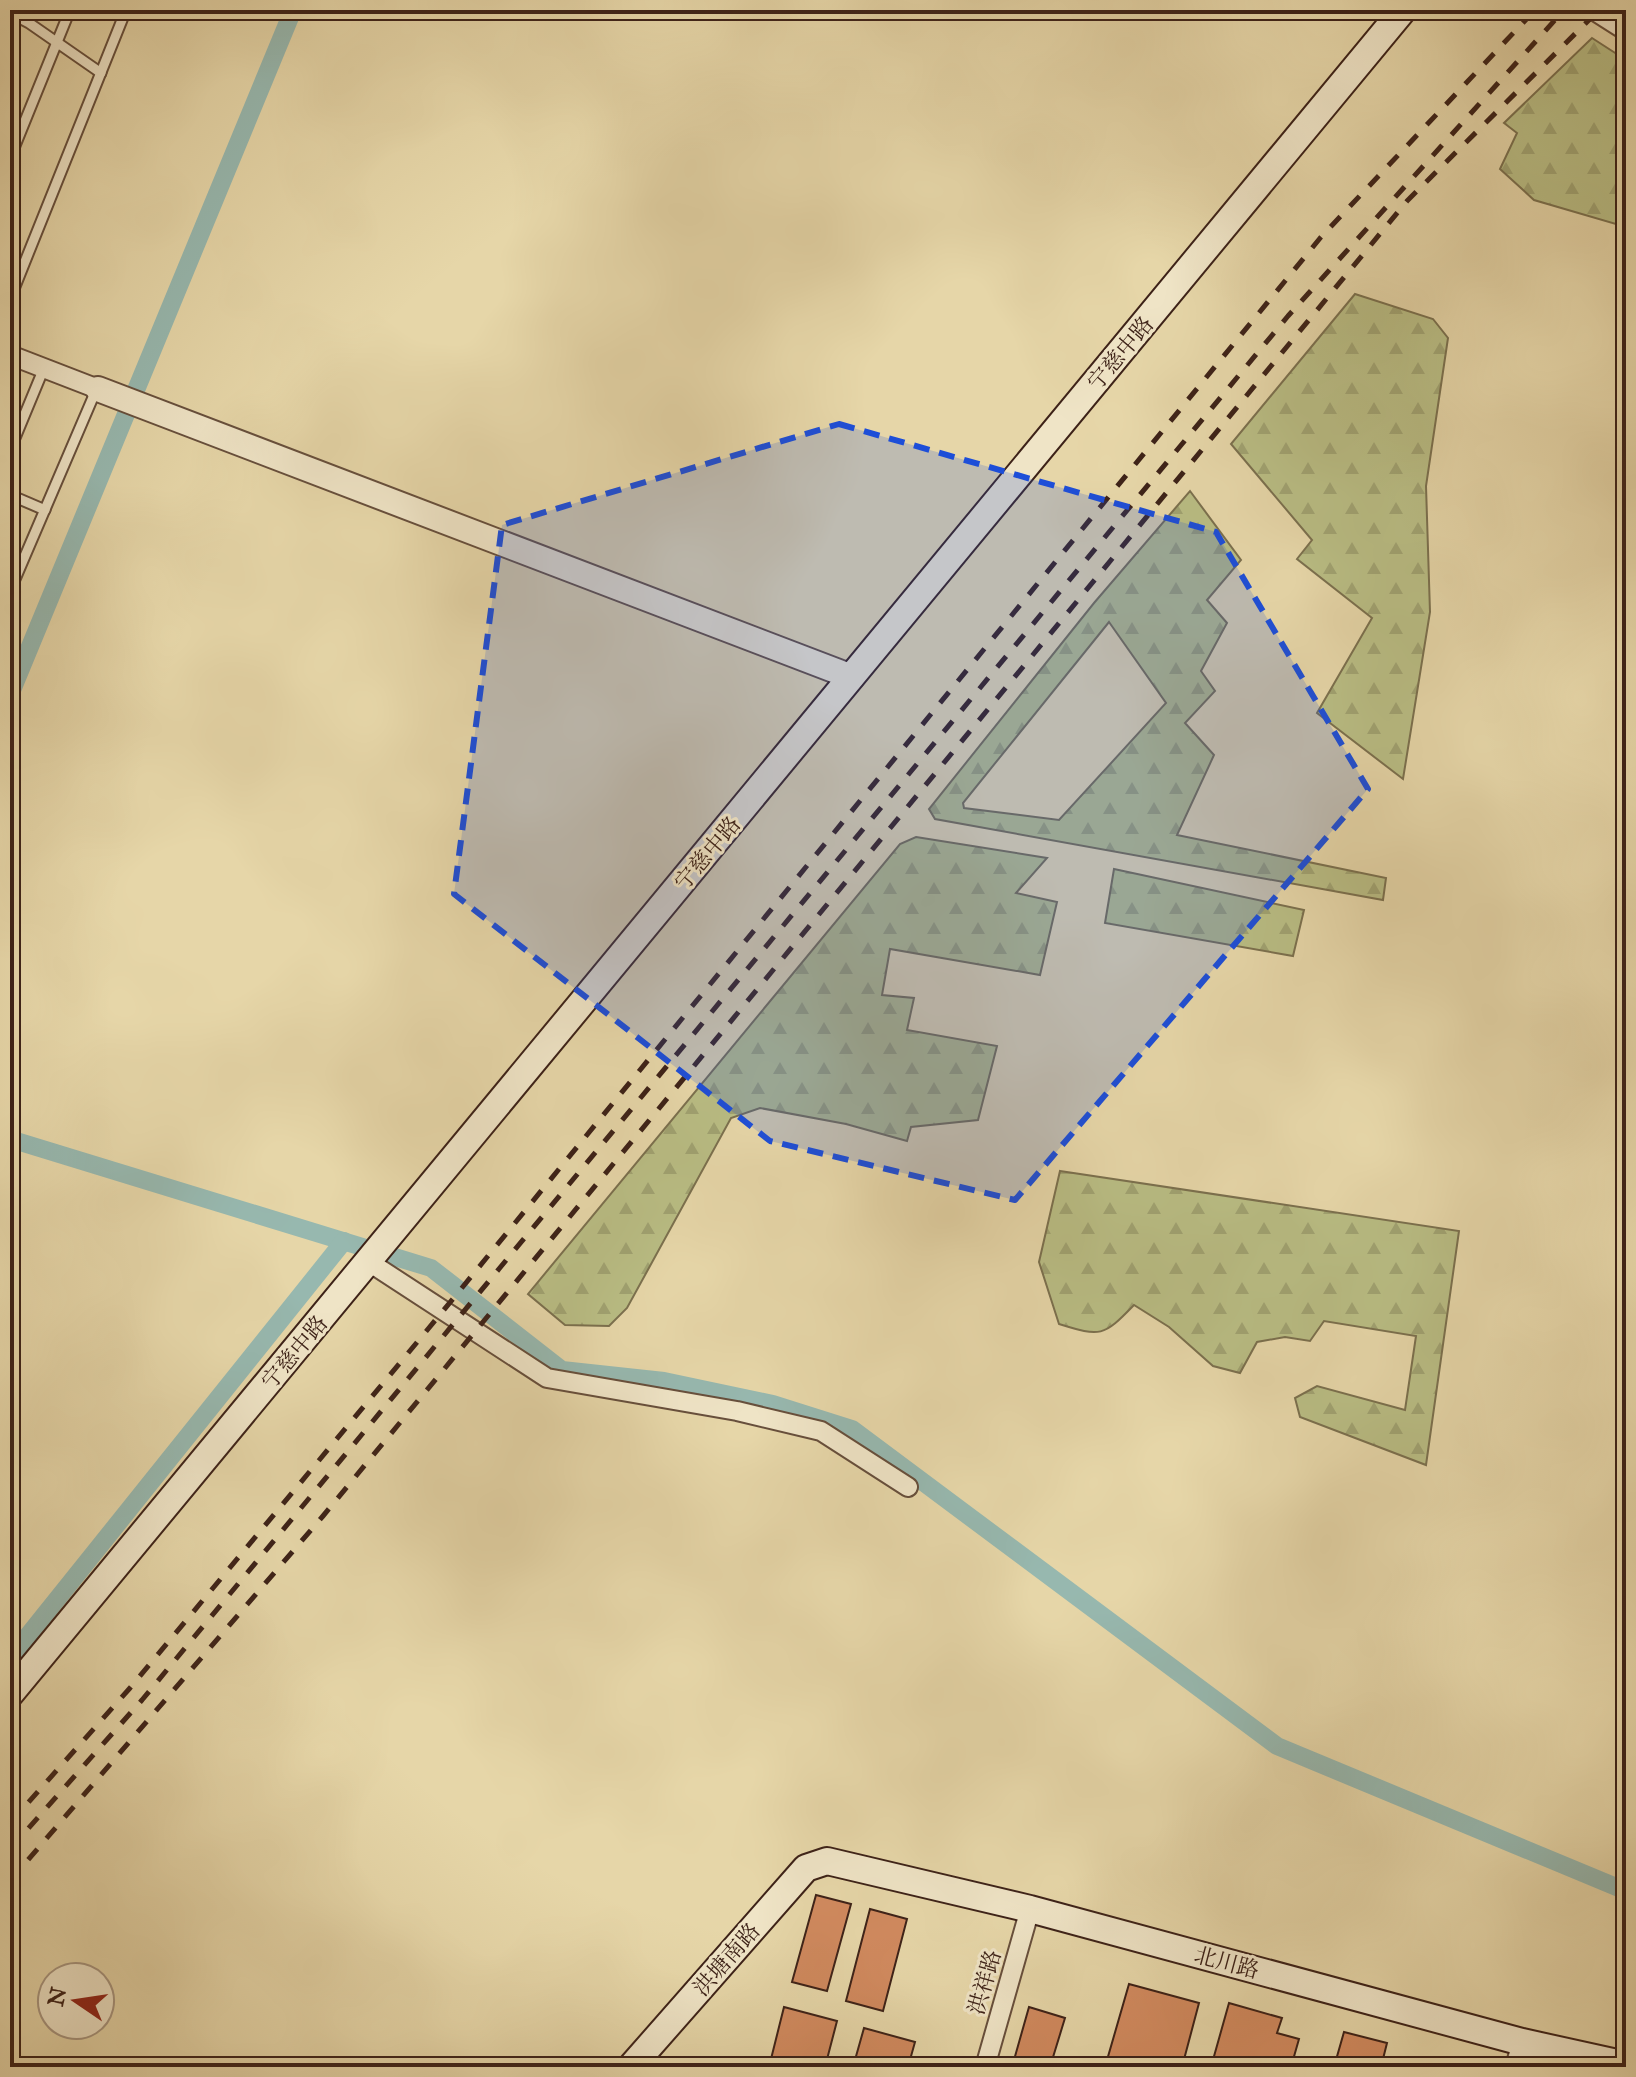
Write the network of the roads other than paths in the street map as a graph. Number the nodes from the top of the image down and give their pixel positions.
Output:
1 (70, 10) edge
2 (126, 10) edge
3 (1403, 10) edge
4 (1593, 10) edge
5 (14, 13) edge
6 (10, 29) edge
7 (1626, 31) edge
8 (57, 43) junction
9 (101, 73) junction
10 (10, 158) edge
11 (10, 299) edge
12 (10, 355) edge
13 (44, 368) junction
14 (98, 388) junction
15 (10, 450) edge
16 (10, 495) edge
17 (45, 510) junction
18 (11, 585) edge
19 (852, 677) junction
20 (369, 1262) junction
21 (908, 1487) dead end
22 (10, 1694) edge
23 (827, 1861) joint
24 (1030, 1909) junction
25 (1518, 2054) edge
26 (1626, 2065) edge
27 (631, 2067) edge
28 (985, 2067) edge

1 - 8 lane
2 - 9 lane
3 - 19 main road, 宁慈中路
4 - 7 street
5 - 6 lane
5 - 8 lane
8 - 9 lane
8 - 10 lane
9 - 11 lane
12 - 13 street
13 - 14 street
13 - 15 lane
14 - 17 lane
14 - 19 street
16 - 17 lane
17 - 18 lane
19 - 20 main road, 宁慈中路
20 - 21 street
20 - 22 main road, 宁慈中路
23 - 24 main road, 北川路
23 - 27 main road, 洪塘南路
24 - 25 main road, 北川路
24 - 28 street, 洪祥路
25 - 26 main road, 北川路

